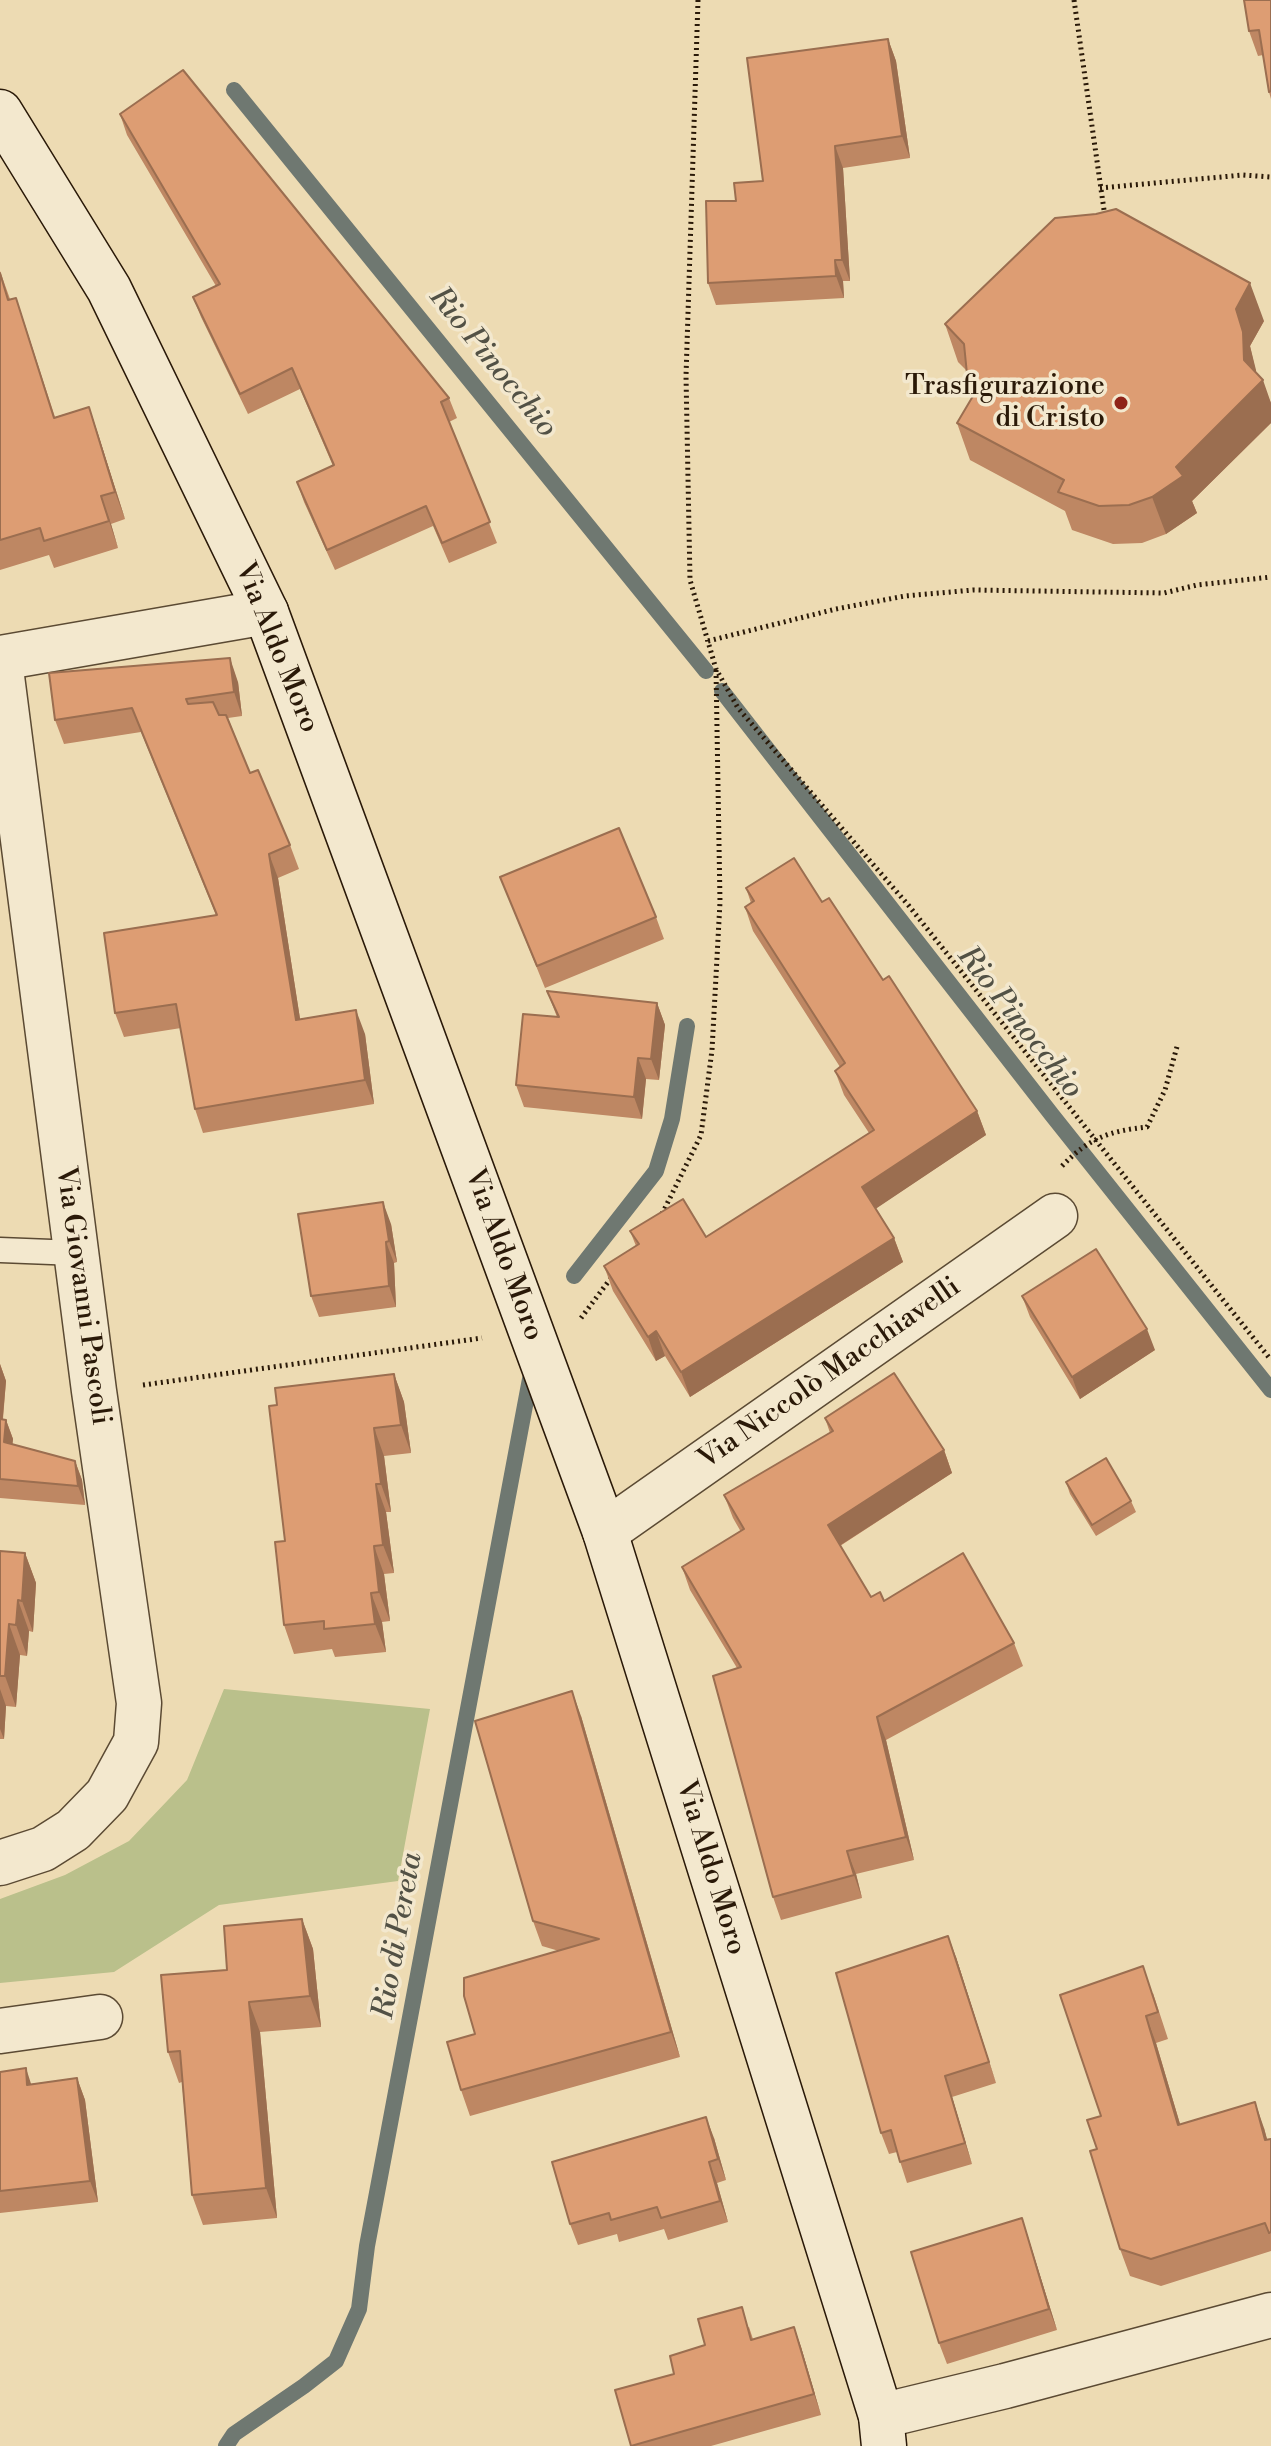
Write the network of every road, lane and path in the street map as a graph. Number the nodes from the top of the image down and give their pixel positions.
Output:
1 (698, 0) edge
2 (1074, 0) edge
3 (0, 112) edge
4 (1271, 177) edge
5 (1100, 188) junction
6 (1106, 226) edge
7 (1271, 577) edge
8 (266, 612) junction
9 (708, 641) junction
10 (0, 659) edge
11 (716, 669) junction
12 (1178, 1043) dead end
13 (1094, 1139) junction
14 (1074, 1154) dead end
15 (1055, 1216) dead end
16 (656, 1221) edge
17 (0, 1250) edge
18 (77, 1253) junction
19 (618, 1269) edge
20 (477, 1339) dead end
21 (1271, 1360) edge
22 (544, 1366) junction
23 (94, 1391) junction
24 (605, 1532) junction
25 (0, 1863) edge
26 (100, 2017) dead end
27 (0, 2031) edge
28 (1271, 2315) edge
29 (882, 2431) edge

1 - 9 path
2 - 5 path
3 - 8 street, Via Aldo Moro
4 - 5 path
5 - 6 path
7 - 9 path
8 - 10 street
8 - 22 street, Via Aldo Moro
9 - 11 path
10 - 18 street, Via Giovanni Pascoli
11 - 13 path
11 - 16 path
12 - 13 path
13 - 14 path
13 - 21 path
15 - 24 street, Via Niccolò Macchiavelli
17 - 18 lane
18 - 23 street, Via Giovanni Pascoli
19 - 22 path
20 - 23 path
22 - 24 street, Via Aldo Moro
23 - 25 street, Via Giovanni Pascoli
24 - 29 street, Via Aldo Moro
26 - 27 street
28 - 29 street

